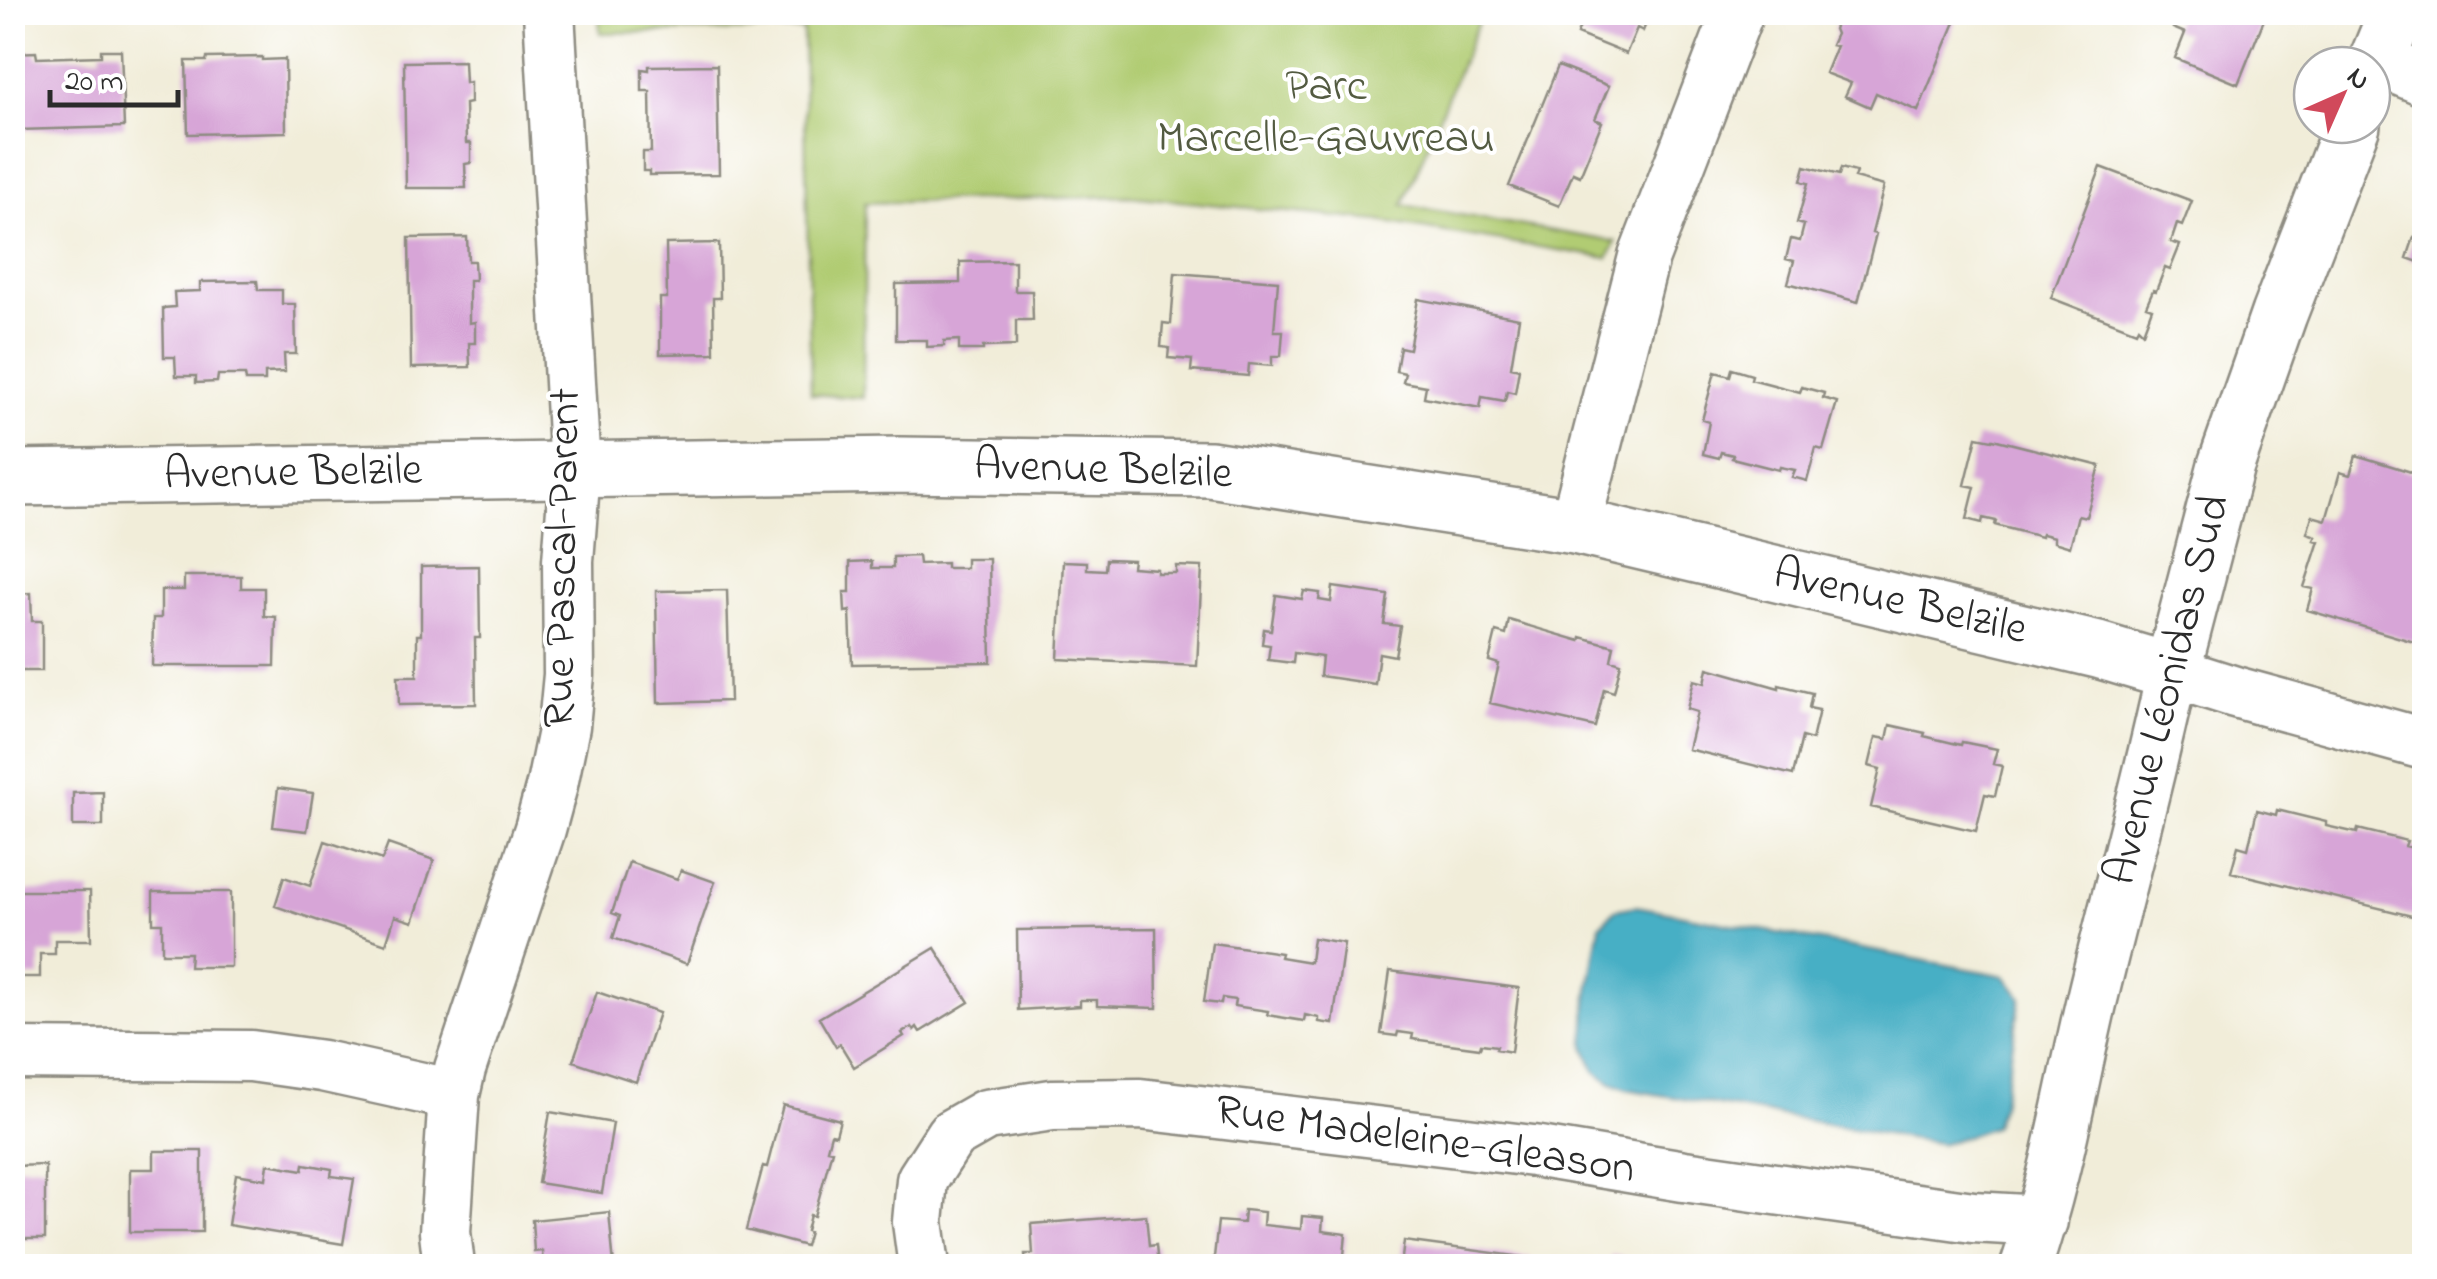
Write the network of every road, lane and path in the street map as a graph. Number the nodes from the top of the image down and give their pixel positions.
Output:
1 (549, 12) edge
2 (1738, 12) edge
3 (2344, 145) edge
4 (575, 470) junction
5 (12, 478) edge
6 (1575, 526) junction
7 (2172, 672) junction
8 (2424, 744) edge
9 (12, 1054) edge
10 (454, 1095) junction
11 (2034, 1244) edge
12 (449, 1266) edge
13 (924, 1266) edge

1 - 4 street, Rue Pascal-Parent
2 - 6 street
3 - 7 street, Avenue Léonidas Sud
4 - 5 street, Avenue Belzile
4 - 6 street, Avenue Belzile
4 - 10 street, Rue Pascal-Parent
6 - 7 street, Avenue Belzile
7 - 8 street
7 - 11 street, Avenue Léonidas Sud
9 - 10 street
10 - 12 street, Rue Pascal-Parent
11 - 13 street, Rue Madeleine-Gleason

